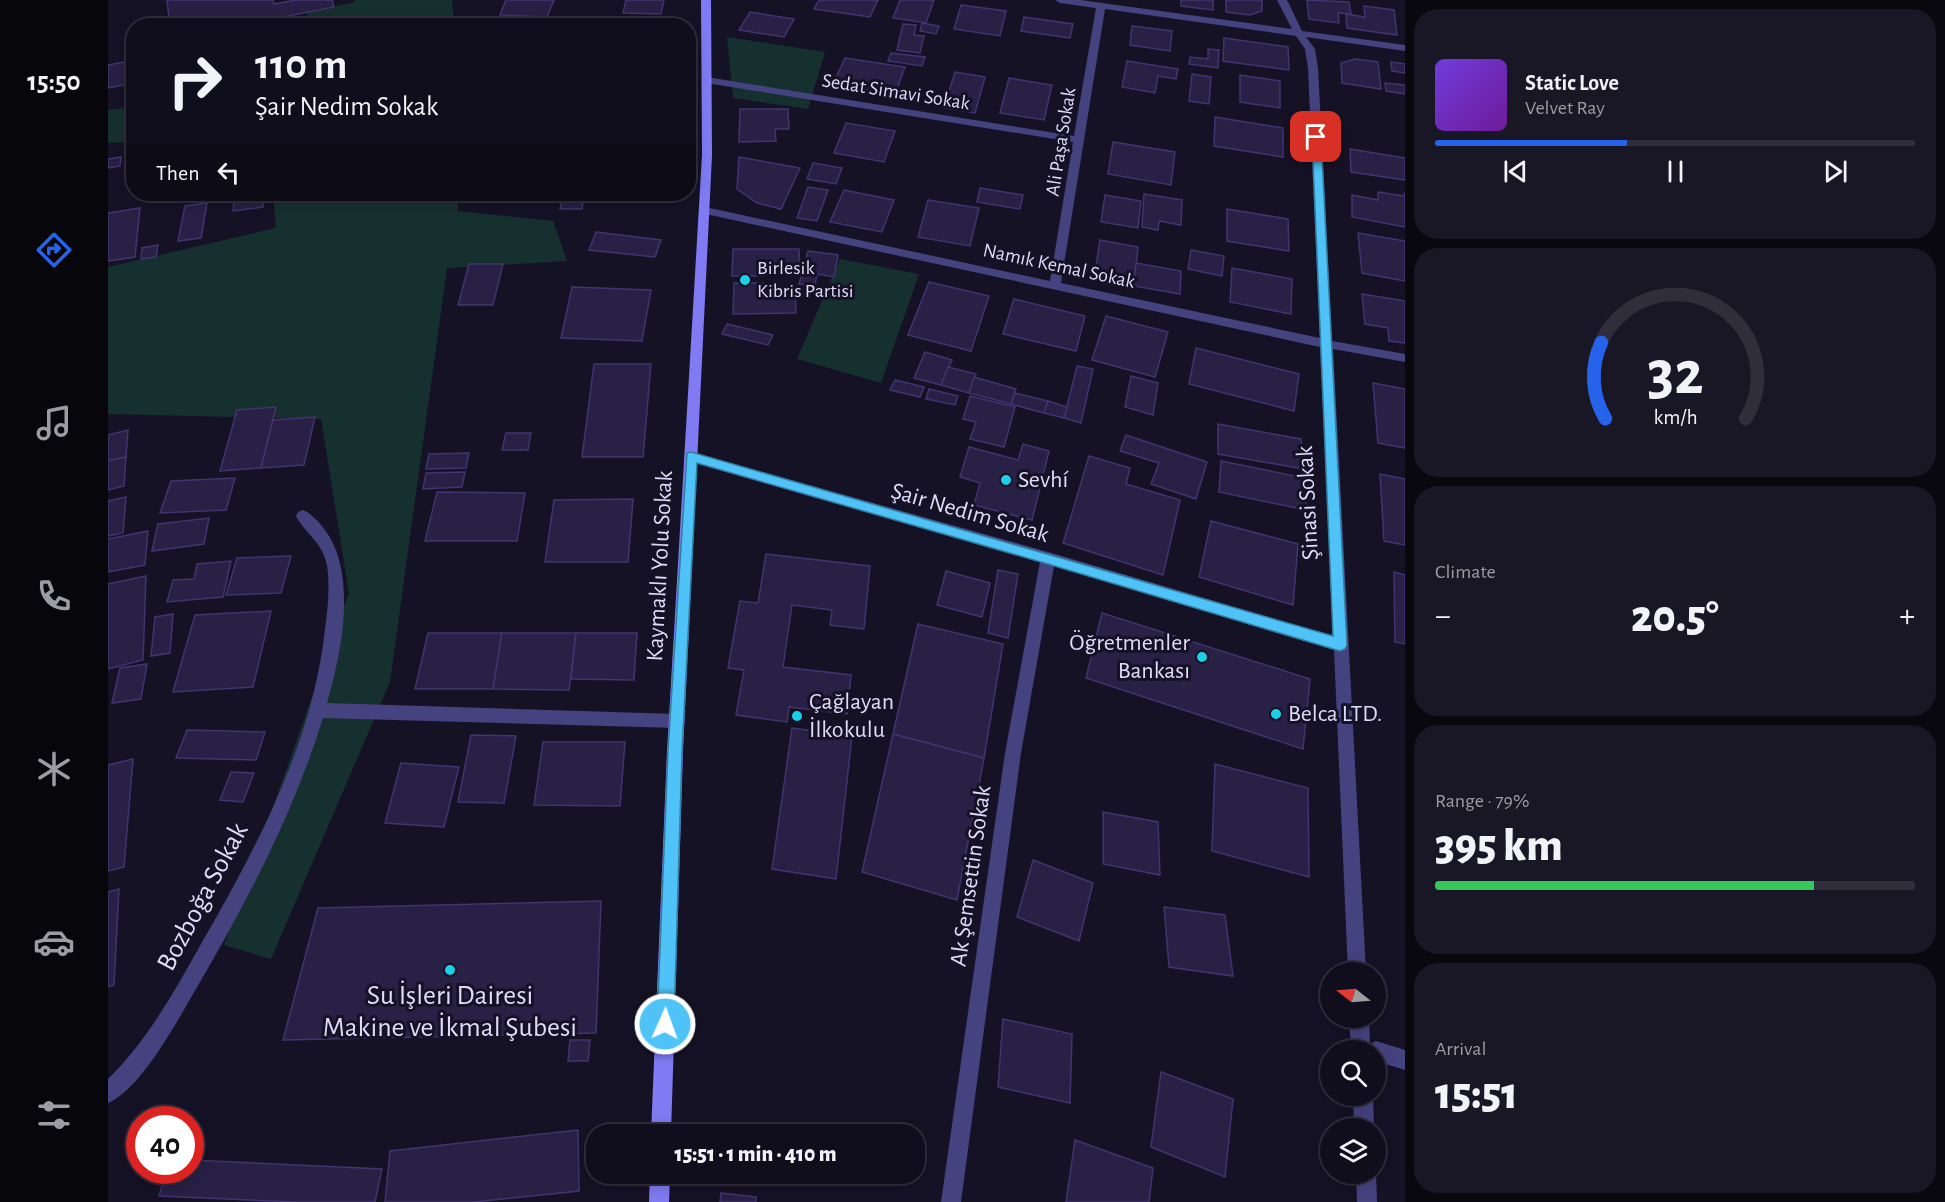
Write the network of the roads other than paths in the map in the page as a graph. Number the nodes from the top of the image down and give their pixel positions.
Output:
1 (706, 0) edge
2 (1060, 0) edge
3 (1282, 0) edge
4 (1101, 6) junction
5 (1301, 34) junction
6 (1405, 48) edge
7 (706, 80) junction
8 (1080, 140) junction
9 (705, 211) junction
10 (1055, 285) junction
11 (1327, 344) junction
12 (1405, 358) edge
13 (691, 457) junction
14 (303, 516) dead end
15 (1048, 558) junction
16 (1340, 645) junction
17 (316, 710) junction
18 (677, 721) junction
19 (1356, 962) edge
20 (1386, 1055) edge
21 (1405, 1060) edge
22 (108, 1093) edge
23 (661, 1124) edge
24 (660, 1184) edge
25 (1366, 1184) edge
26 (659, 1202) edge
27 (951, 1202) edge
28 (1367, 1202) edge

1 - 7 street, Kaymaklı Yolu Sokak
2 - 4 street
3 - 5 street, Şinasi Sokak
4 - 5 street
4 - 8 street, Ali Paşa Sokak
5 - 6 street
5 - 11 street, Şinasi Sokak
7 - 8 street, Sedat Simavi Sokak
7 - 9 street, Kaymaklı Yolu Sokak
8 - 10 street, Ali Paşa Sokak
9 - 10 street, Namık Kemal Sokak
9 - 13 street, Kaymaklı Yolu Sokak
10 - 11 street, Namık Kemal Sokak
11 - 12 street, Namık Kemal Sokak
11 - 16 street, Şinasi Sokak
13 - 15 street, Şair Nedim Sokak
13 - 18 street, Kaymaklı Yolu Sokak
14 - 17 street, Bozboğa Sokak
15 - 16 street, Şair Nedim Sokak
15 - 27 street, Ak Şemsettin Sokak
16 - 19 street, Şinasi Sokak
17 - 18 street
17 - 22 street, Bozboğa Sokak
18 - 23 street, Kaymaklı Yolu Sokak
20 - 21 street
24 - 26 street
25 - 28 street

